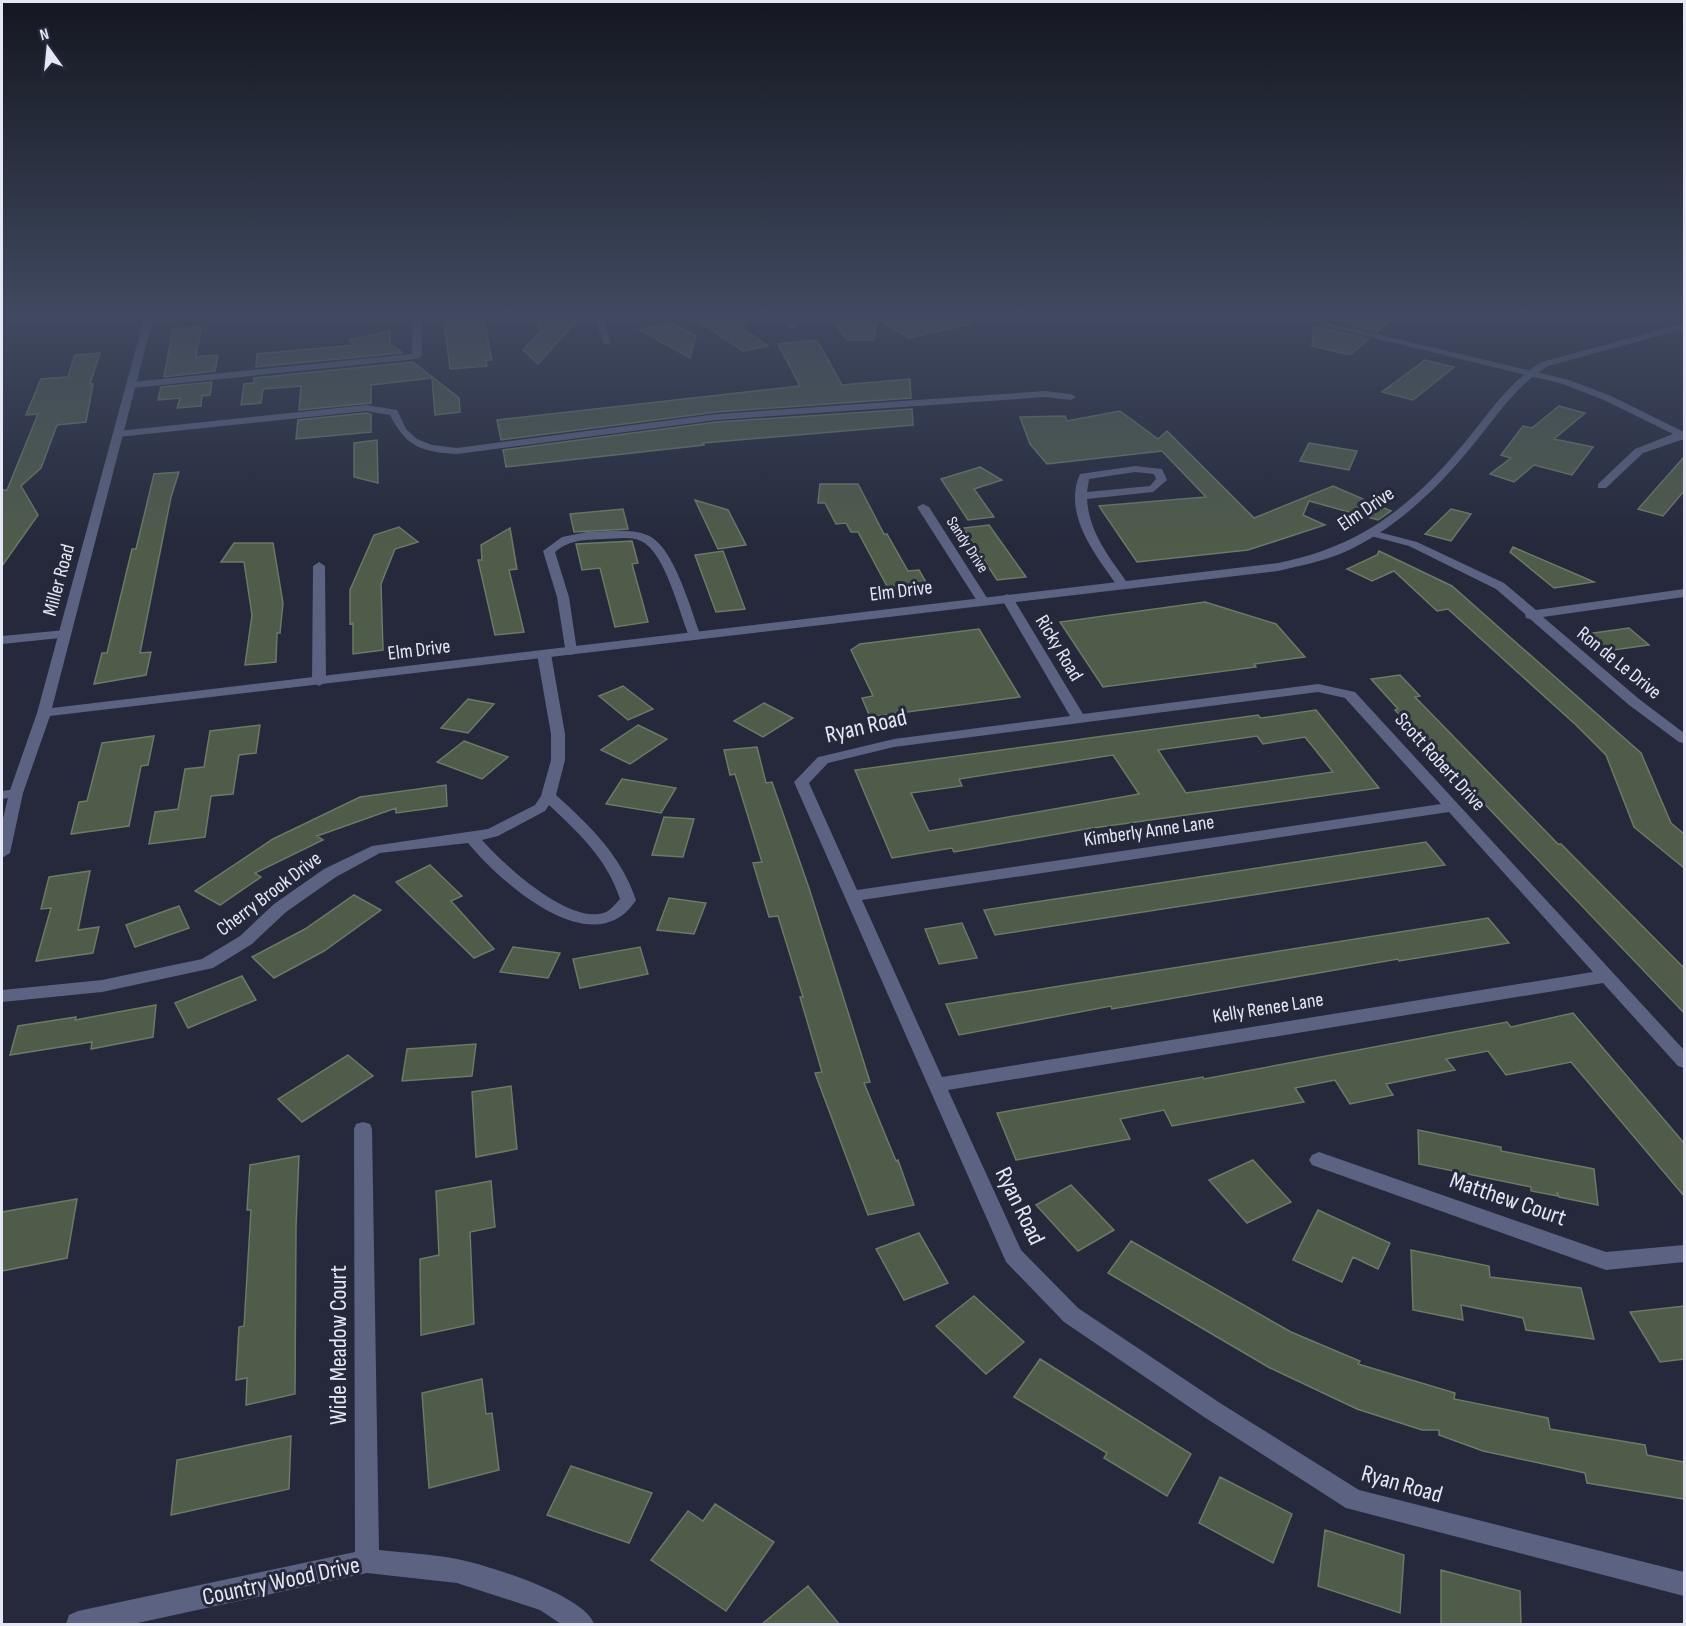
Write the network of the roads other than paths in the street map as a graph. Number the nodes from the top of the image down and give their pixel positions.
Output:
1 (130, 391) edge
2 (1512, 391) edge
3 (1585, 391) edge
4 (1071, 397) dead end
5 (118, 434) junction
6 (1683, 435) edge
7 (1602, 486) dead end
8 (1081, 496) junction
9 (923, 507) dead end
10 (1371, 533) junction
11 (319, 567) dead end
12 (1123, 585) junction
13 (1684, 593) edge
14 (1007, 598) junction
15 (982, 601) junction
16 (1530, 615) junction
17 (64, 634) junction
18 (695, 636) junction
19 (2, 640) edge
20 (571, 651) junction
21 (544, 654) junction
22 (319, 682) junction
23 (44, 713) junction
24 (1078, 718) junction
25 (1684, 739) edge
26 (9, 794) edge
27 (548, 796) junction
28 (1453, 807) junction
29 (472, 838) junction
30 (2, 853) edge
31 (852, 896) junction
32 (1607, 976) junction
33 (2, 996) edge
34 (1684, 1060) edge
35 (936, 1085) junction
36 (363, 1129) dead end
37 (1319, 1160) dead end
38 (1684, 1254) edge
39 (367, 1561) junction
40 (1684, 1584) edge
41 (78, 1624) edge
42 (582, 1624) edge

1 - 5 street, Miller Road
2 - 10 street, Elm Drive
3 - 6 street
4 - 5 street
5 - 17 street, Miller Road
6 - 7 street
8 - 8 street
8 - 12 street
9 - 15 street, Sandy Drive
10 - 12 street, Elm Drive
10 - 16 street, Ron de Le Drive
11 - 22 street
12 - 14 street, Elm Drive
13 - 16 street, Ron de Le Drive
14 - 15 street, Elm Drive
14 - 24 street, Ricky Road
15 - 18 street, Elm Drive
16 - 25 street, Ron de Le Drive
17 - 19 street
17 - 23 street, Miller Road
18 - 20 street, Elm Drive
18 - 20 street
20 - 21 street, Elm Drive
21 - 22 street, Elm Drive
21 - 27 street
22 - 23 street, Elm Drive
23 - 26 street, Miller Road
24 - 28 street, Scott Robert Drive
24 - 31 street, Ryan Road
26 - 30 street, Miller Road
27 - 29 street, Cherry Brook Drive
27 - 29 street
28 - 31 street, Kimberly Anne Lane
28 - 32 street, Scott Robert Drive
29 - 33 street, Cherry Brook Drive
31 - 35 street, Ryan Road
32 - 34 street, Scott Robert Drive
32 - 35 street, Kelly Renee Lane
35 - 40 street, Ryan Road
36 - 39 street, Wide Meadow Court
37 - 38 street, Matthew Court
39 - 41 street, Country Wood Drive
39 - 42 street, Country Wood Drive

